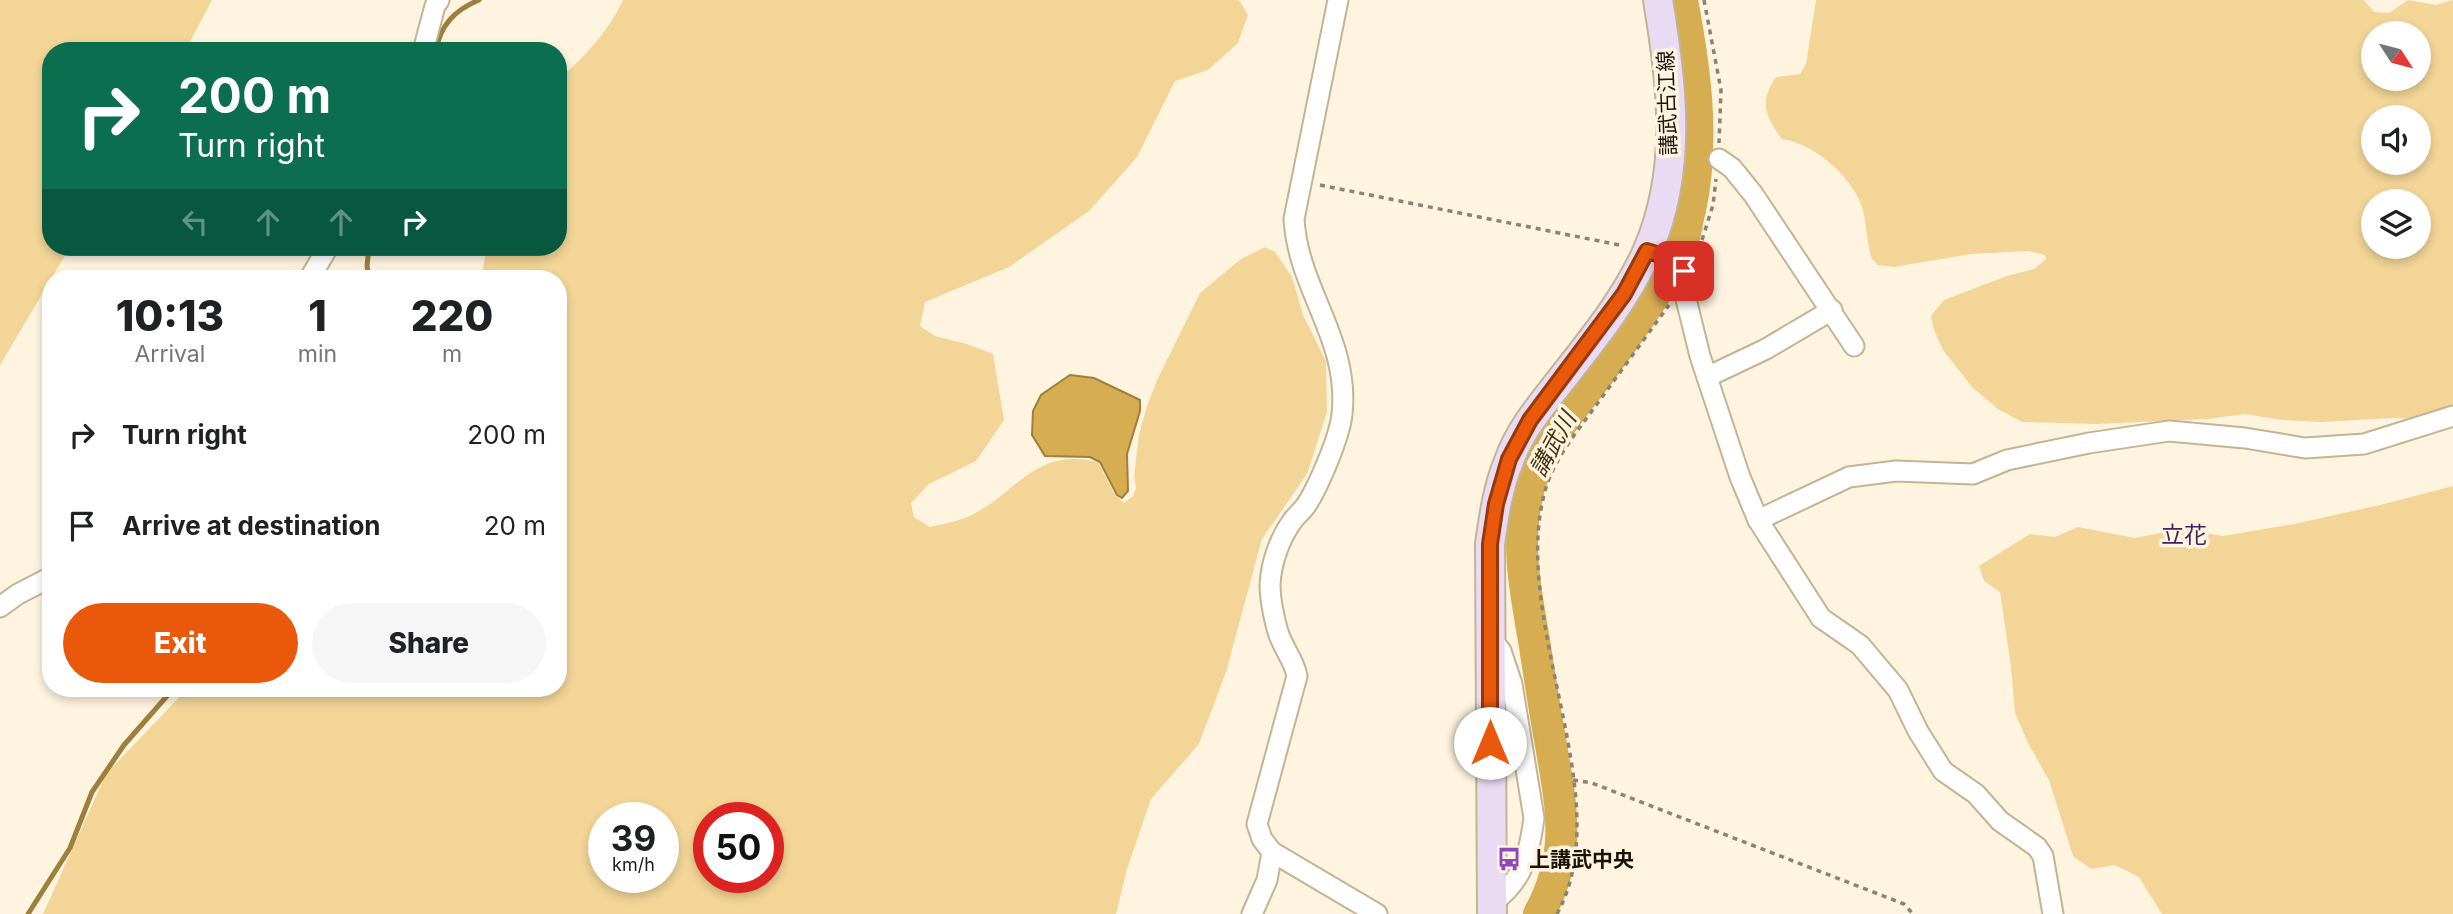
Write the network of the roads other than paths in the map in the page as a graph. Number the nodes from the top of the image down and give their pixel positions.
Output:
1 (439, 0) edge
2 (1338, 0) edge
3 (1658, 0) edge
4 (425, 42) edge
5 (1719, 159) road end
6 (1655, 254) junction
7 (1832, 310) junction
8 (1854, 346) dead end
9 (1707, 377) junction
10 (2453, 416) edge
11 (1758, 520) junction
12 (42, 582) edge
13 (0, 607) edge
14 (1489, 637) junction
15 (1272, 852) junction
16 (1492, 909) edge
17 (1252, 914) edge
18 (1377, 914) edge
19 (2053, 914) edge

1 - 4 street
2 - 15 street
3 - 6 main road, 講武古江線
5 - 7 street
6 - 9 street
6 - 14 main road, 講武古江線
7 - 8 street
7 - 9 street
9 - 11 street
10 - 11 street
11 - 19 street
12 - 13 street
14 - 16 main road, 講武古江線
14 - 16 street
15 - 17 street
15 - 18 street

